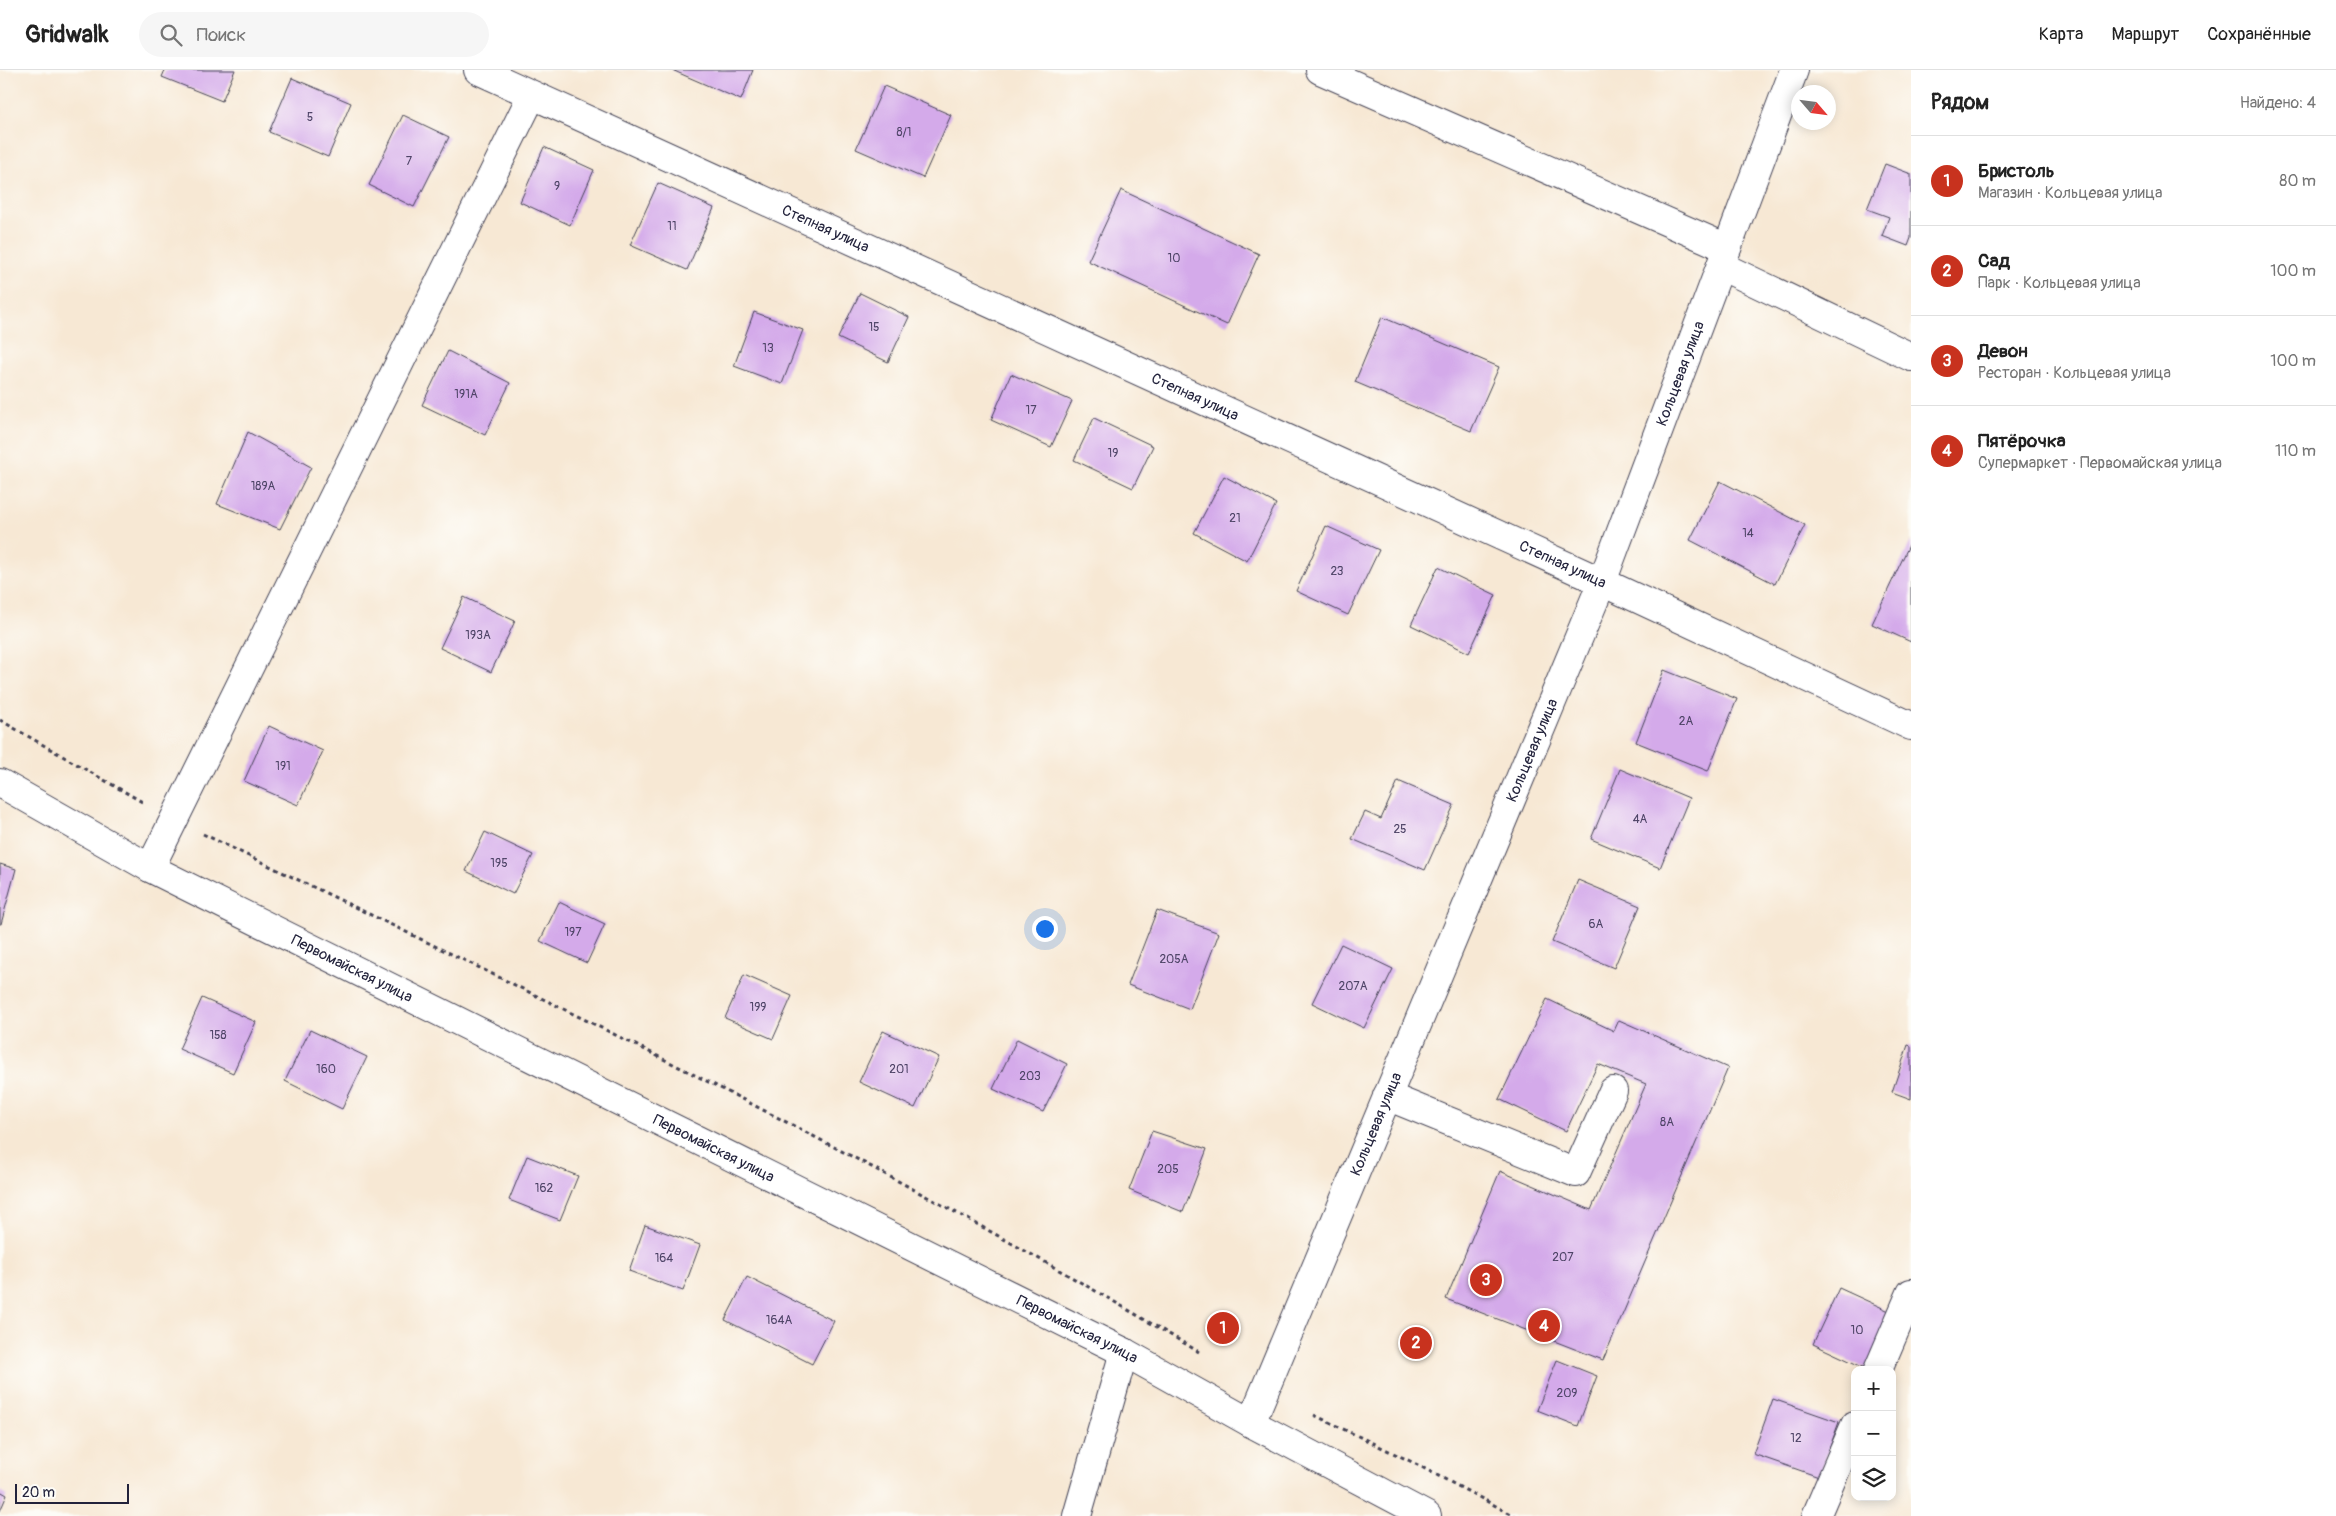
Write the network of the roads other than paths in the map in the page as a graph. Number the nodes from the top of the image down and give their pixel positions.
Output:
1 (478, 70) edge
2 (1320, 70) edge
3 (1794, 70) edge
4 (532, 95) junction
5 (1724, 257) junction
6 (1911, 357) edge
7 (1602, 582) junction
8 (1911, 726) edge
9 (0, 783) edge
10 (150, 868) junction
11 (1614, 1091) dead end
12 (1387, 1096) junction
13 (1911, 1292) edge
14 (1124, 1352) junction
15 (1880, 1366) edge
16 (1251, 1423) junction
17 (1851, 1434) edge
18 (1077, 1516) edge
19 (1427, 1516) edge
20 (1816, 1516) edge

1 - 4 street, Степная улица
2 - 5 street
3 - 5 street, Кольцевая улица
4 - 7 street, Степная улица
4 - 10 street
5 - 6 street
5 - 7 street, Кольцевая улица
7 - 8 street, Степная улица
7 - 12 street, Кольцевая улица
9 - 10 street, Первомайская улица
10 - 14 street, Первомайская улица
11 - 12 street
12 - 16 street, Кольцевая улица
13 - 15 street
14 - 16 street, Первомайская улица
14 - 18 street
16 - 19 street, Первомайская улица
17 - 20 street

